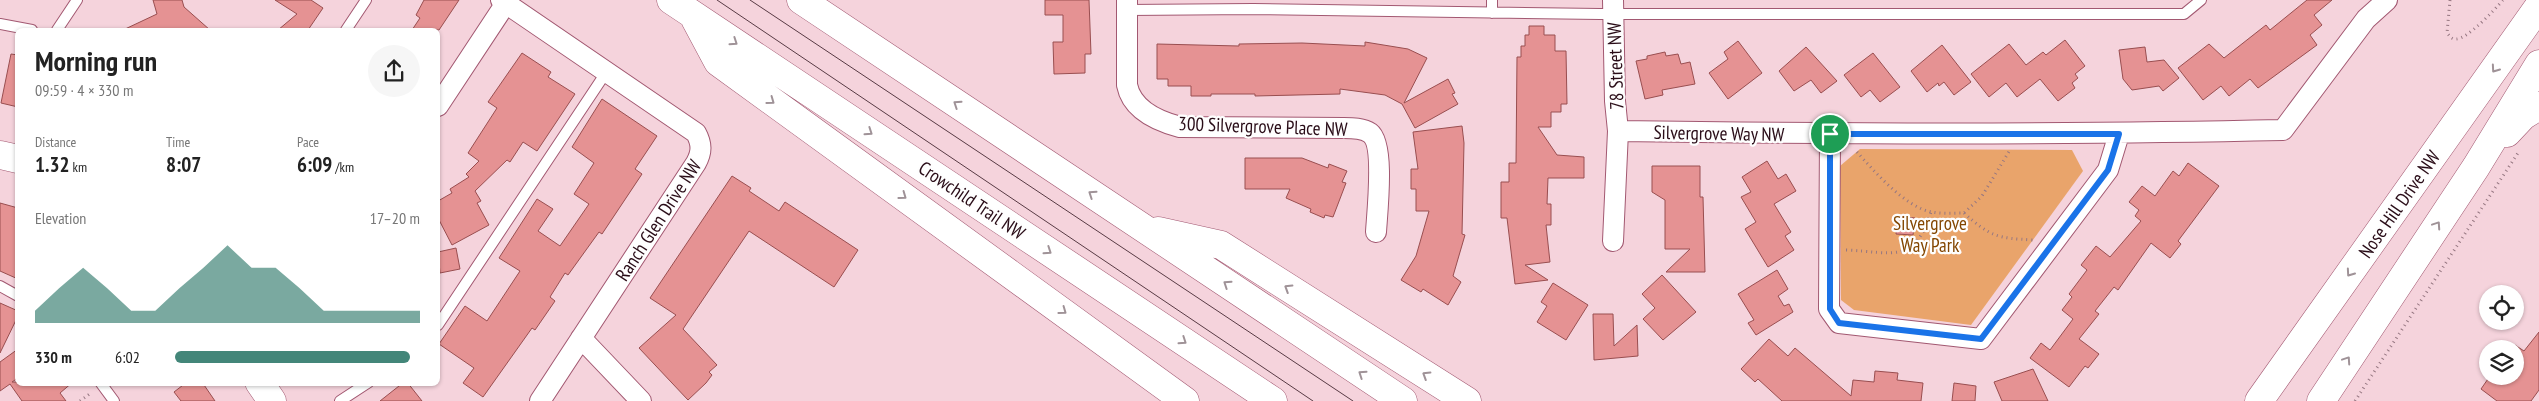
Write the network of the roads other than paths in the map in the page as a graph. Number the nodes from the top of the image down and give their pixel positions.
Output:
1 (77, 0) edge
2 (366, 0) edge
3 (670, 0) edge
4 (801, 0) edge
5 (1492, 0) edge
6 (2201, 0) edge
7 (2387, 0) edge
8 (503, 2) edge
9 (1253, 4) edge
10 (1127, 5) edge
11 (2539, 6) edge
12 (1613, 7) edge
13 (1492, 13) junction
14 (693, 15) junction
15 (0, 24) edge
16 (21, 28) edge
17 (58, 28) edge
18 (347, 28) edge
19 (2534, 37) edge
20 (2539, 64) edge
21 (607, 71) junction
22 (440, 103) edge
23 (2539, 106) edge
24 (1618, 131) junction
25 (1830, 134) junction
26 (2119, 134) junction
27 (0, 155) edge
28 (15, 158) edge
29 (2476, 167) junction
30 (1142, 227) junction
31 (1376, 232) dead end
32 (1613, 241) dead end
33 (0, 286) edge
34 (15, 294) edge
35 (440, 322) edge
36 (581, 338) junction
37 (103, 386) edge
38 (262, 386) edge
39 (363, 386) edge
40 (114, 401) edge
41 (272, 401) edge
42 (340, 401) edge
43 (540, 401) edge
44 (641, 401) edge
45 (1184, 401) edge
46 (1273, 401) edge
47 (1403, 401) edge
48 (1467, 401) edge
49 (2259, 401) edge
50 (2320, 401) edge

1 - 17 lane
2 - 18 lane
3 - 14 main road, Crowchild Trail NW
30 -> 4 main road
5 - 13 lane
6 - 12 lane
7 - 26 street, Silvergrove Way NW
8 - 21 street, Ranch Glen Drive NW
8 - 22 street
9 - 10 lane
9 - 13 lane
10 - 31 street, 300 Silvergrove Place NW
11 - 19 main road, Nose Hill Drive NW
12 - 13 lane
12 - 24 street, 78 Street NW
14 -> 45 main road
14 -> 46 main road, Crowchild Trail NW
15 - 16 lane
19 -> 49 main road, Nose Hill Drive NW
20 - 29 main road
21 - 35 lane
21 - 36 street, Ranch Glen Drive NW
23 - 29 main road
24 - 25 street, Silvergrove Way NW
24 - 32 street, 78 Street NW
25 - 26 street, Silvergrove Way NW
25 - 26 street
27 - 28 main road
50 -> 29 main road
47 -> 30 main road
48 -> 30 main road
33 - 34 lane
36 - 43 street, Ranch Glen Drive NW
36 - 44 street
37 - 40 lane
38 - 41 main road
39 - 42 lane

